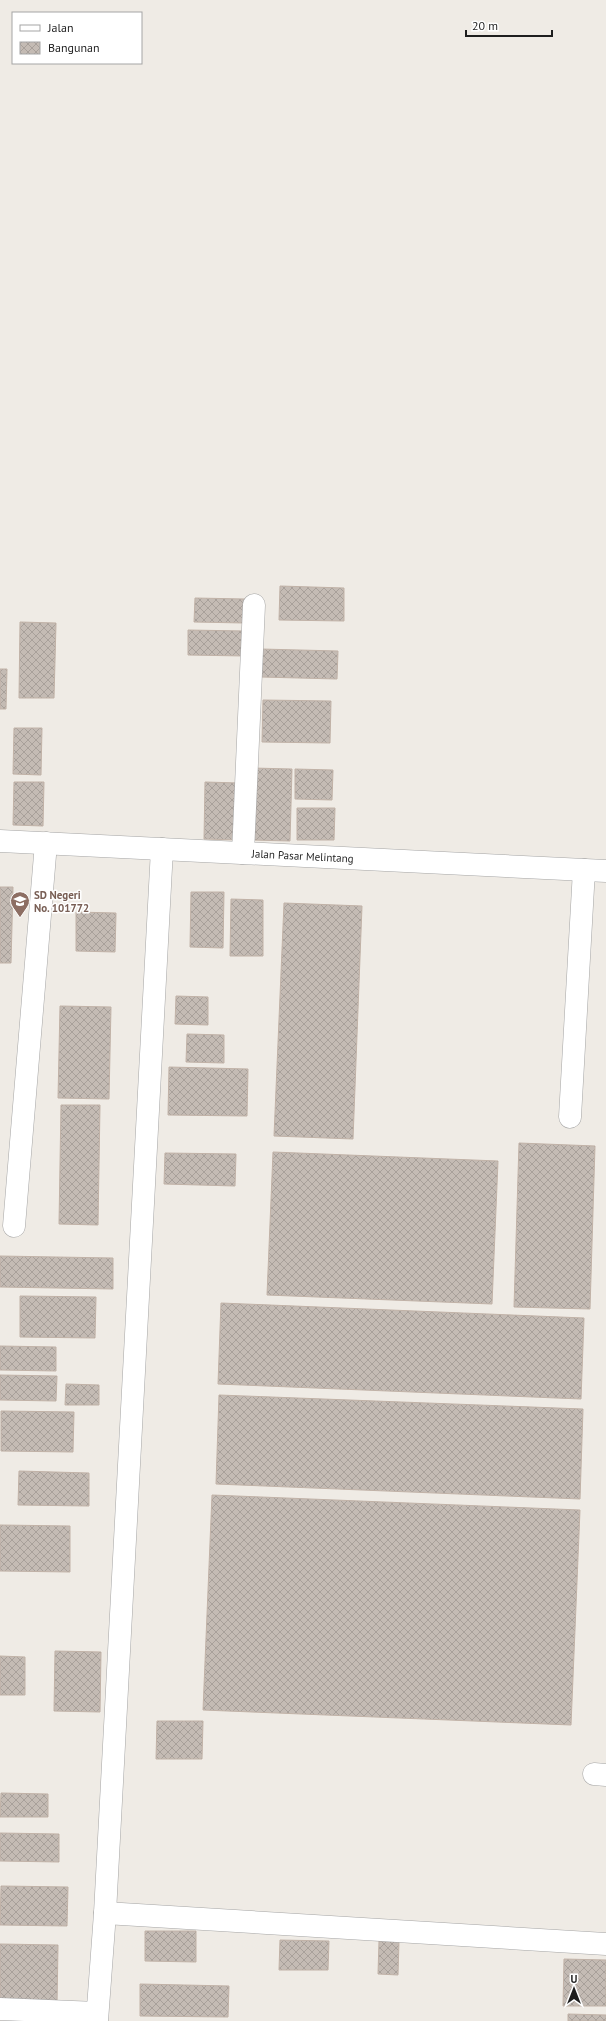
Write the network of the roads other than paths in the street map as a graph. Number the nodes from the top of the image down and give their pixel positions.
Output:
1 (254, 605) dead end
2 (0, 841) edge
3 (46, 843) junction
4 (162, 849) junction
5 (243, 853) junction
6 (584, 870) junction
7 (606, 871) edge
8 (570, 1117) dead end
9 (14, 1226) dead end
10 (105, 1913) junction
11 (606, 1944) edge
12 (0, 2009) edge
13 (97, 2017) edge

1 - 5 street
2 - 3 street, Jalan Pasar Melintang
3 - 4 street, Jalan Pasar Melintang
3 - 9 street
4 - 5 street, Jalan Pasar Melintang
4 - 10 street
5 - 6 street, Jalan Pasar Melintang
6 - 7 street, Jalan Pasar Melintang
6 - 8 street
10 - 11 street
10 - 13 street
12 - 13 street

